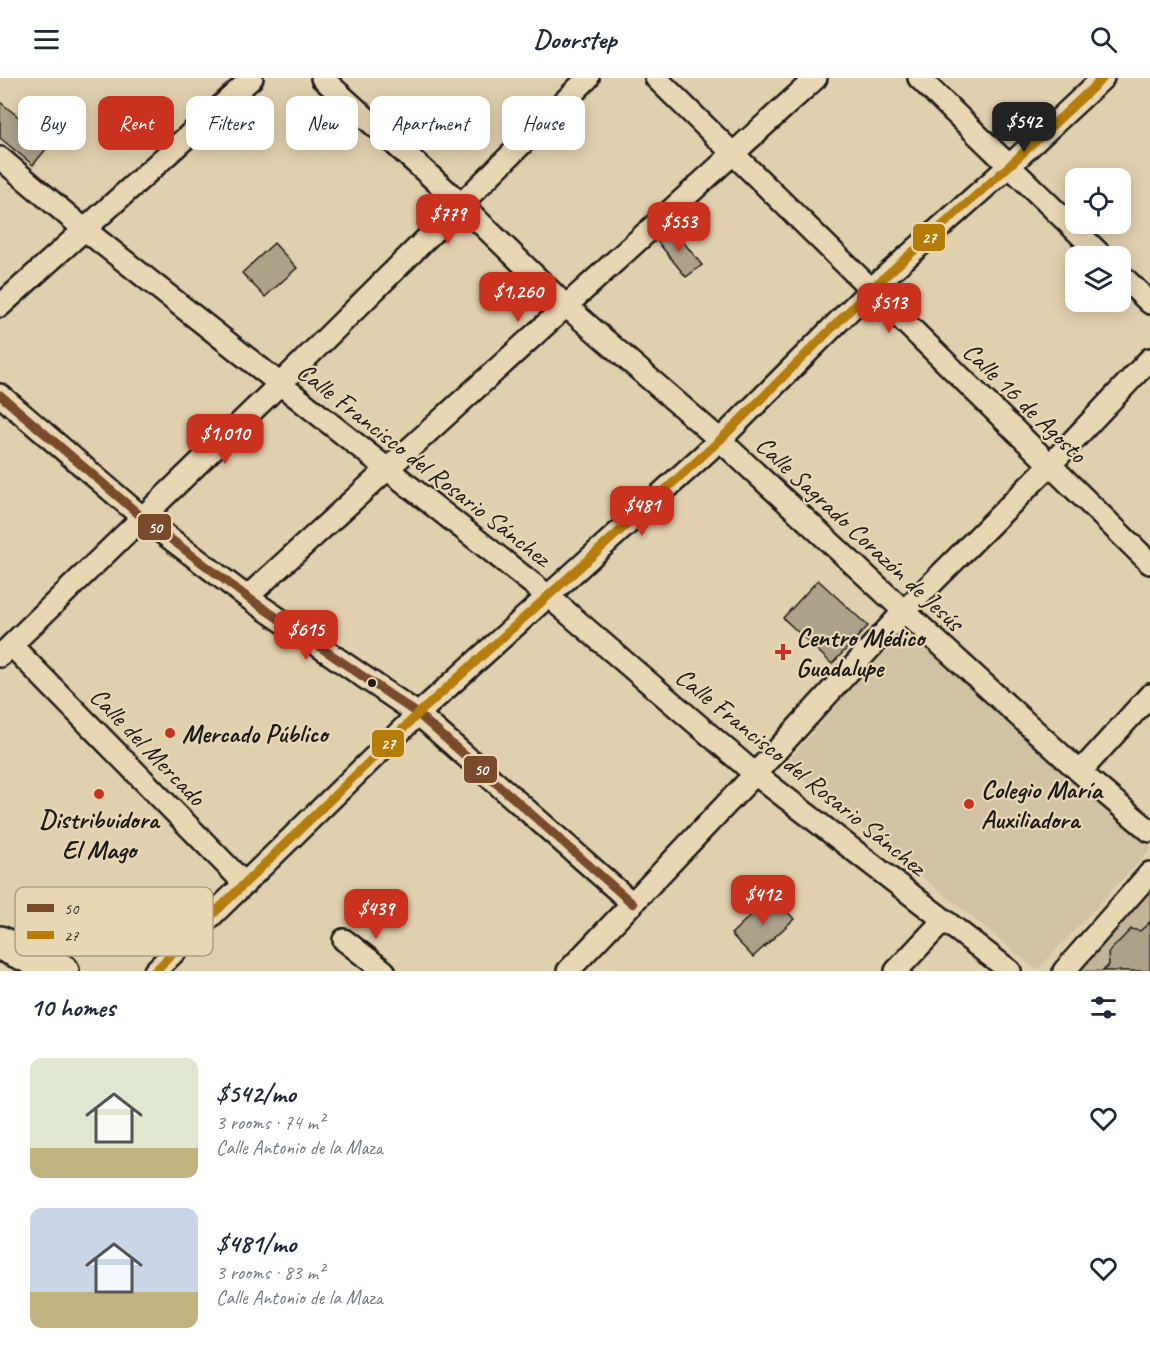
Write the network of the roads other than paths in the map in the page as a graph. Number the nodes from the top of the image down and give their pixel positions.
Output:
1 (252, 78) edge
2 (322, 78) edge
3 (588, 78) edge
4 (656, 78) edge
5 (816, 78) edge
6 (919, 78) edge
7 (1103, 78) edge
8 (733, 154) junction
9 (0, 158) edge
10 (1010, 166) junction
11 (461, 204) junction
12 (84, 229) junction
13 (1092, 246) edge
14 (1131, 285) edge
15 (871, 289) junction
16 (1150, 303) edge
17 (0, 306) edge
18 (566, 306) junction
19 (1150, 359) edge
20 (280, 384) junction
21 (0, 395) edge
22 (720, 440) junction
23 (1050, 465) junction
24 (387, 469) junction
25 (143, 518) junction
26 (1150, 563) edge
27 (548, 596) junction
28 (247, 597) junction
29 (904, 611) junction
30 (6, 651) edge
31 (1150, 695) edge
32 (418, 714) junction
33 (1080, 772) junction
34 (756, 774) junction
35 (1150, 831) edge
36 (1150, 873) edge
37 (244, 884) junction
38 (633, 904) junction
39 (213, 914) edge
40 (943, 921) junction
41 (344, 940) dead end
42 (0, 943) edge
43 (15, 950) edge
44 (29, 956) edge
45 (170, 956) edge
46 (62, 971) edge
47 (155, 971) edge
48 (384, 971) edge
49 (568, 971) edge
50 (896, 971) edge
51 (1010, 971) edge
52 (1064, 971) edge

1 - 12 street
2 - 11 street, Calle Sagrado Corazón de Jesús
3 - 11 street
4 - 8 street, Calle 16 de Agosto
5 - 8 street
6 - 10 street
7 - 10 street
8 - 15 street, Calle 16 de Agosto
8 - 18 street
9 - 12 street, Calle Francisco del Rosario Sánchez
10 - 13 street
10 - 15 street
11 - 18 street, Calle Sagrado Corazón de Jesús
11 - 20 street
12 - 17 street
12 - 20 street, Calle Francisco del Rosario Sánchez
14 - 16 street
15 - 22 street
15 - 23 street, Calle 16 de Agosto
18 - 22 street, Calle Sagrado Corazón de Jesús
18 - 24 street
19 - 23 street
20 - 24 street, Calle Francisco del Rosario Sánchez
20 - 25 street
21 - 25 street
22 - 27 street
22 - 29 street, Calle Sagrado Corazón de Jesús
23 - 26 street, Calle 16 de Agosto
23 - 29 street
24 - 27 street, Calle Francisco del Rosario Sánchez
24 - 28 street
25 - 28 street
25 - 30 street
27 - 32 street
27 - 34 street, Calle Francisco del Rosario Sánchez
28 - 32 street
29 - 33 street, Calle Sagrado Corazón de Jesús
29 - 34 street
30 - 37 street, Calle del Mercado
31 - 33 street
32 - 37 street
32 - 38 street
33 - 35 street, Calle Sagrado Corazón de Jesús
34 - 38 street
34 - 40 street, Calle Francisco del Rosario Sánchez
36 - 52 street
37 - 39 street
38 - 49 street
40 - 50 street
40 - 51 street, Calle Francisco del Rosario Sánchez
41 - 48 street
42 - 43 main road
44 - 46 main road
45 - 47 street

